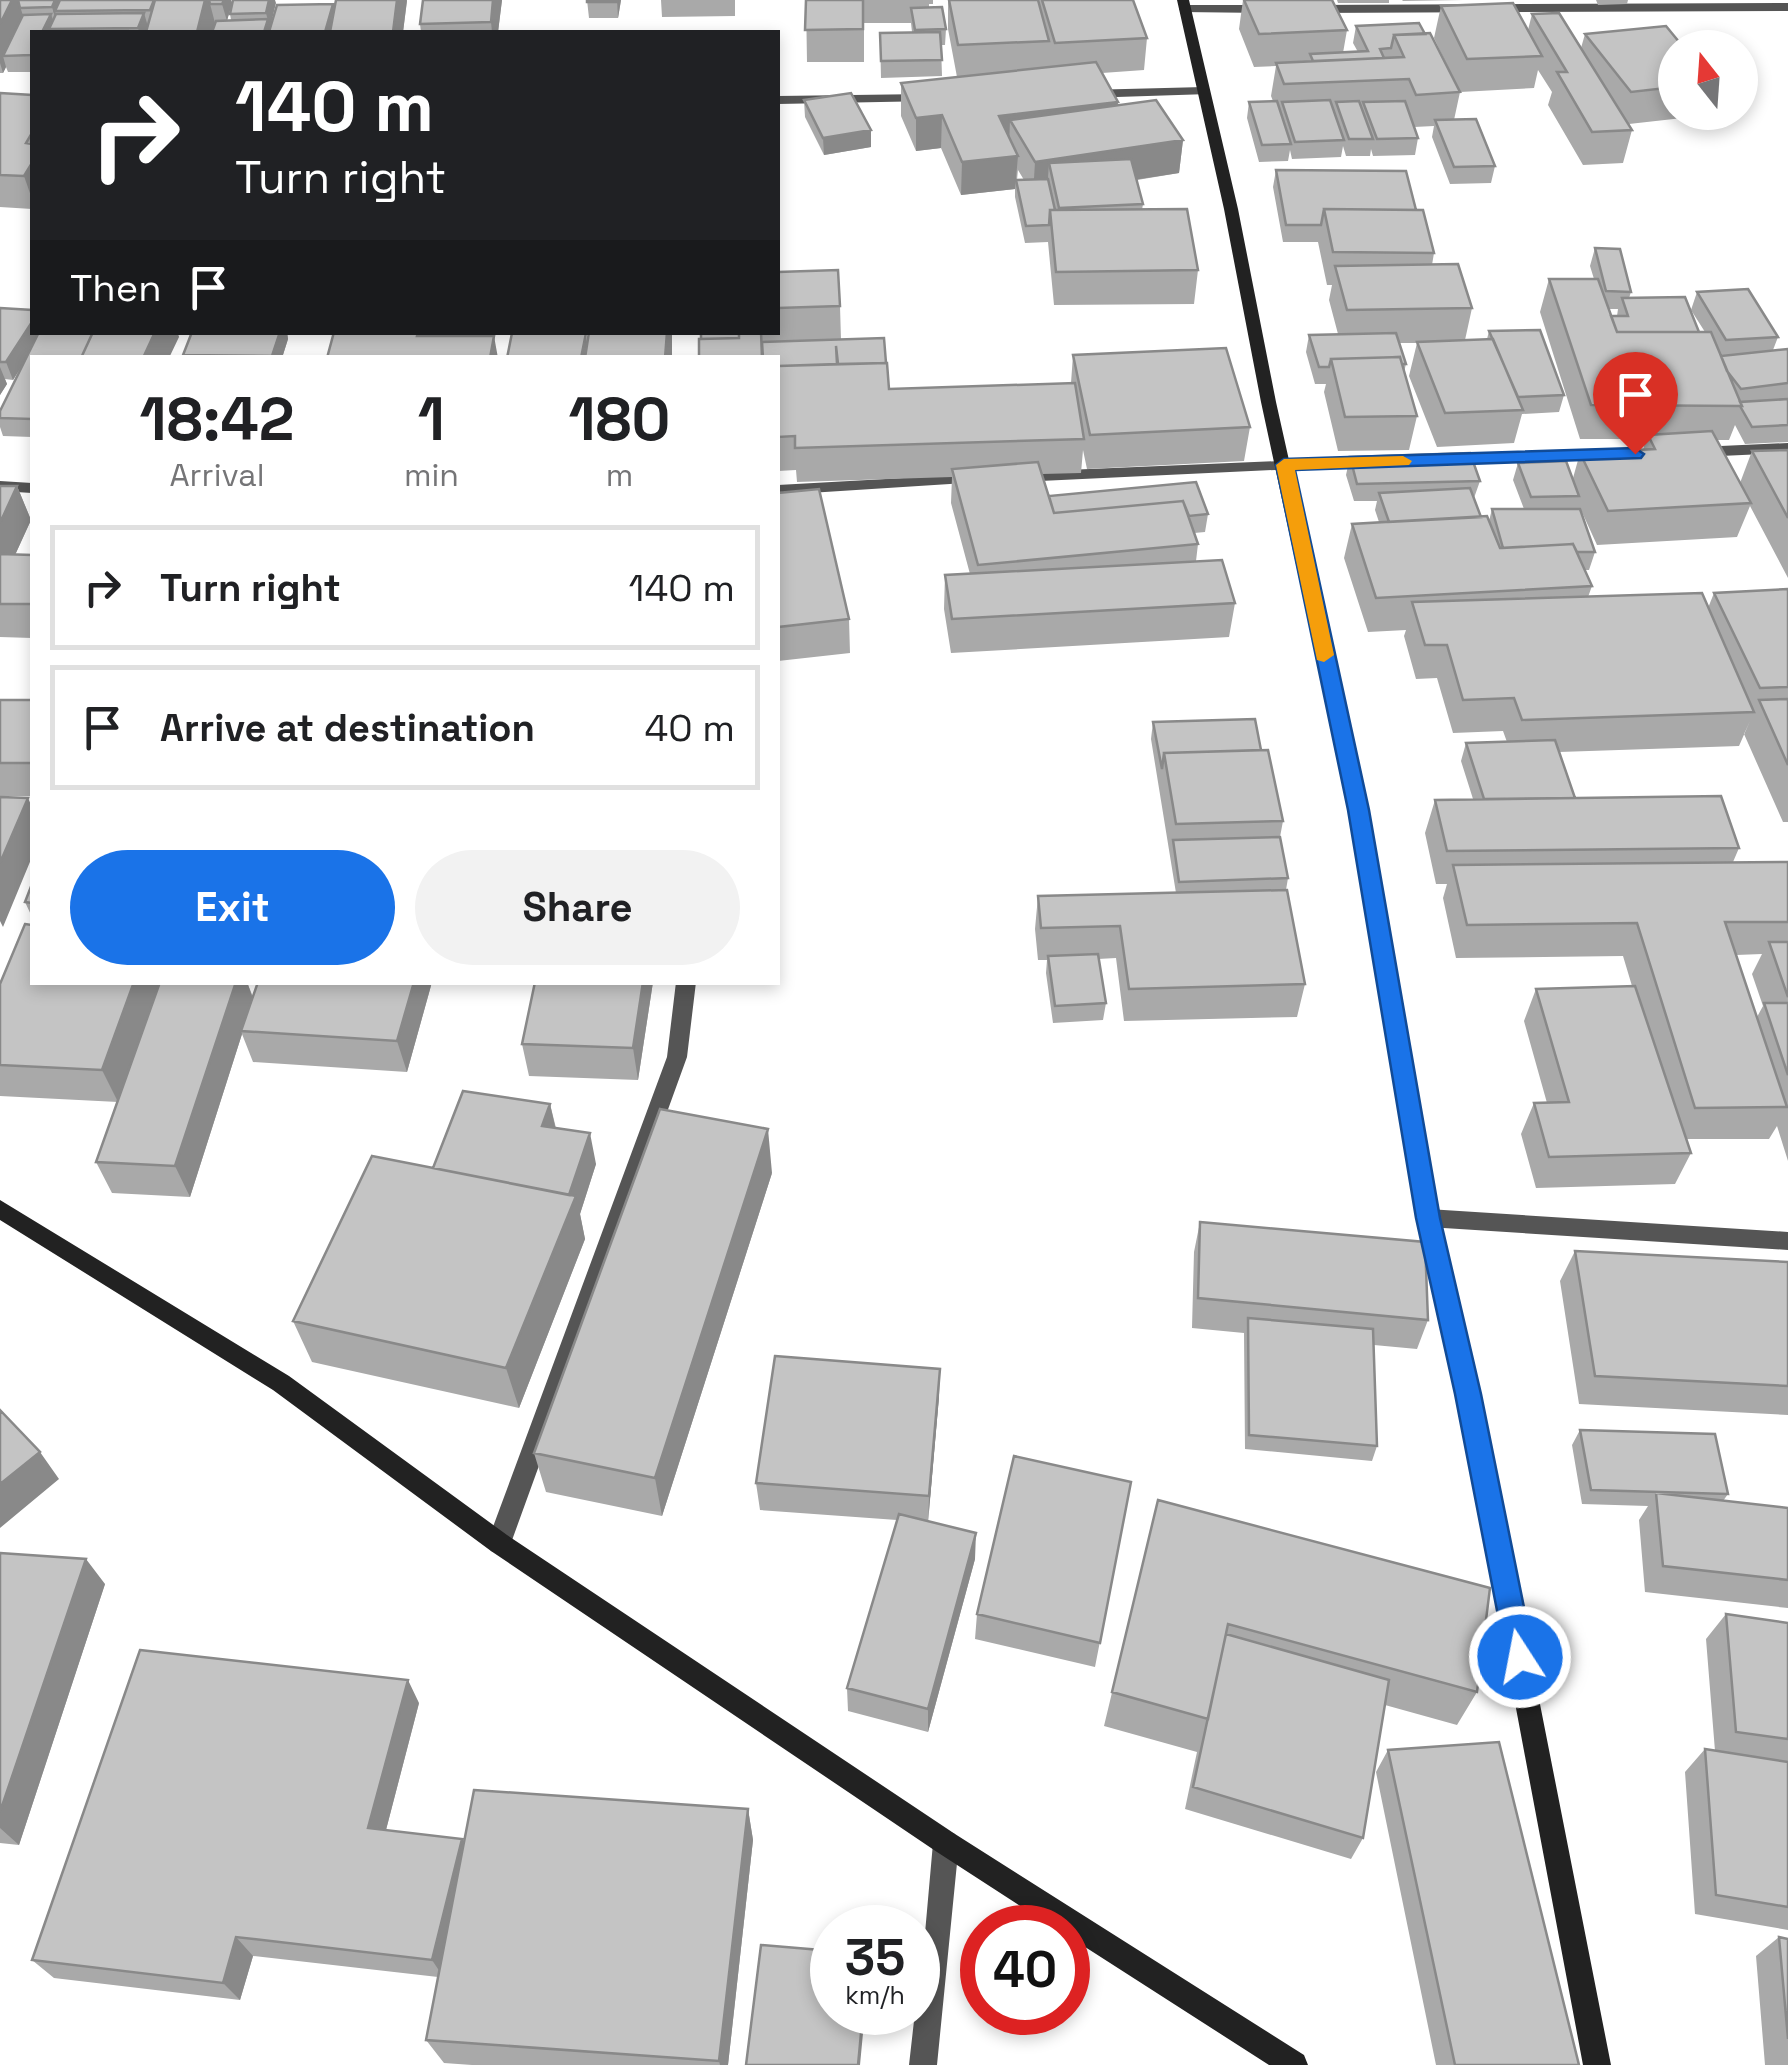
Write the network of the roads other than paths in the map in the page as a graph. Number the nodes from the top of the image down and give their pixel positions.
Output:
1 (1184, 5) edge
2 (1788, 7) edge
3 (1282, 9) edge
4 (1301, 9) edge
5 (1204, 90) junction
6 (1074, 94) edge
7 (939, 98) edge
8 (780, 100) edge
9 (1788, 448) edge
10 (1674, 452) edge
11 (1615, 454) edge
12 (1440, 460) edge
13 (1401, 461) edge
14 (1284, 465) junction
15 (0, 486) edge
16 (30, 488) edge
17 (780, 490) edge
18 (686, 985) edge
19 (0, 1210) edge
20 (1428, 1218) junction
21 (1788, 1241) edge
22 (499, 1543) junction
23 (946, 1843) junction
24 (922, 2065) edge
25 (1294, 2065) edge
26 (1596, 2065) edge

1 - 3 street
1 - 5 street
2 - 4 street
5 - 6 street
5 - 14 street
7 - 8 street
9 - 10 street
11 - 12 street
13 - 14 street
14 - 17 street
14 - 20 street
15 - 16 street
18 - 22 street
19 - 22 street
20 - 21 street
20 - 26 street
22 - 23 street
23 - 24 street
23 - 25 street

